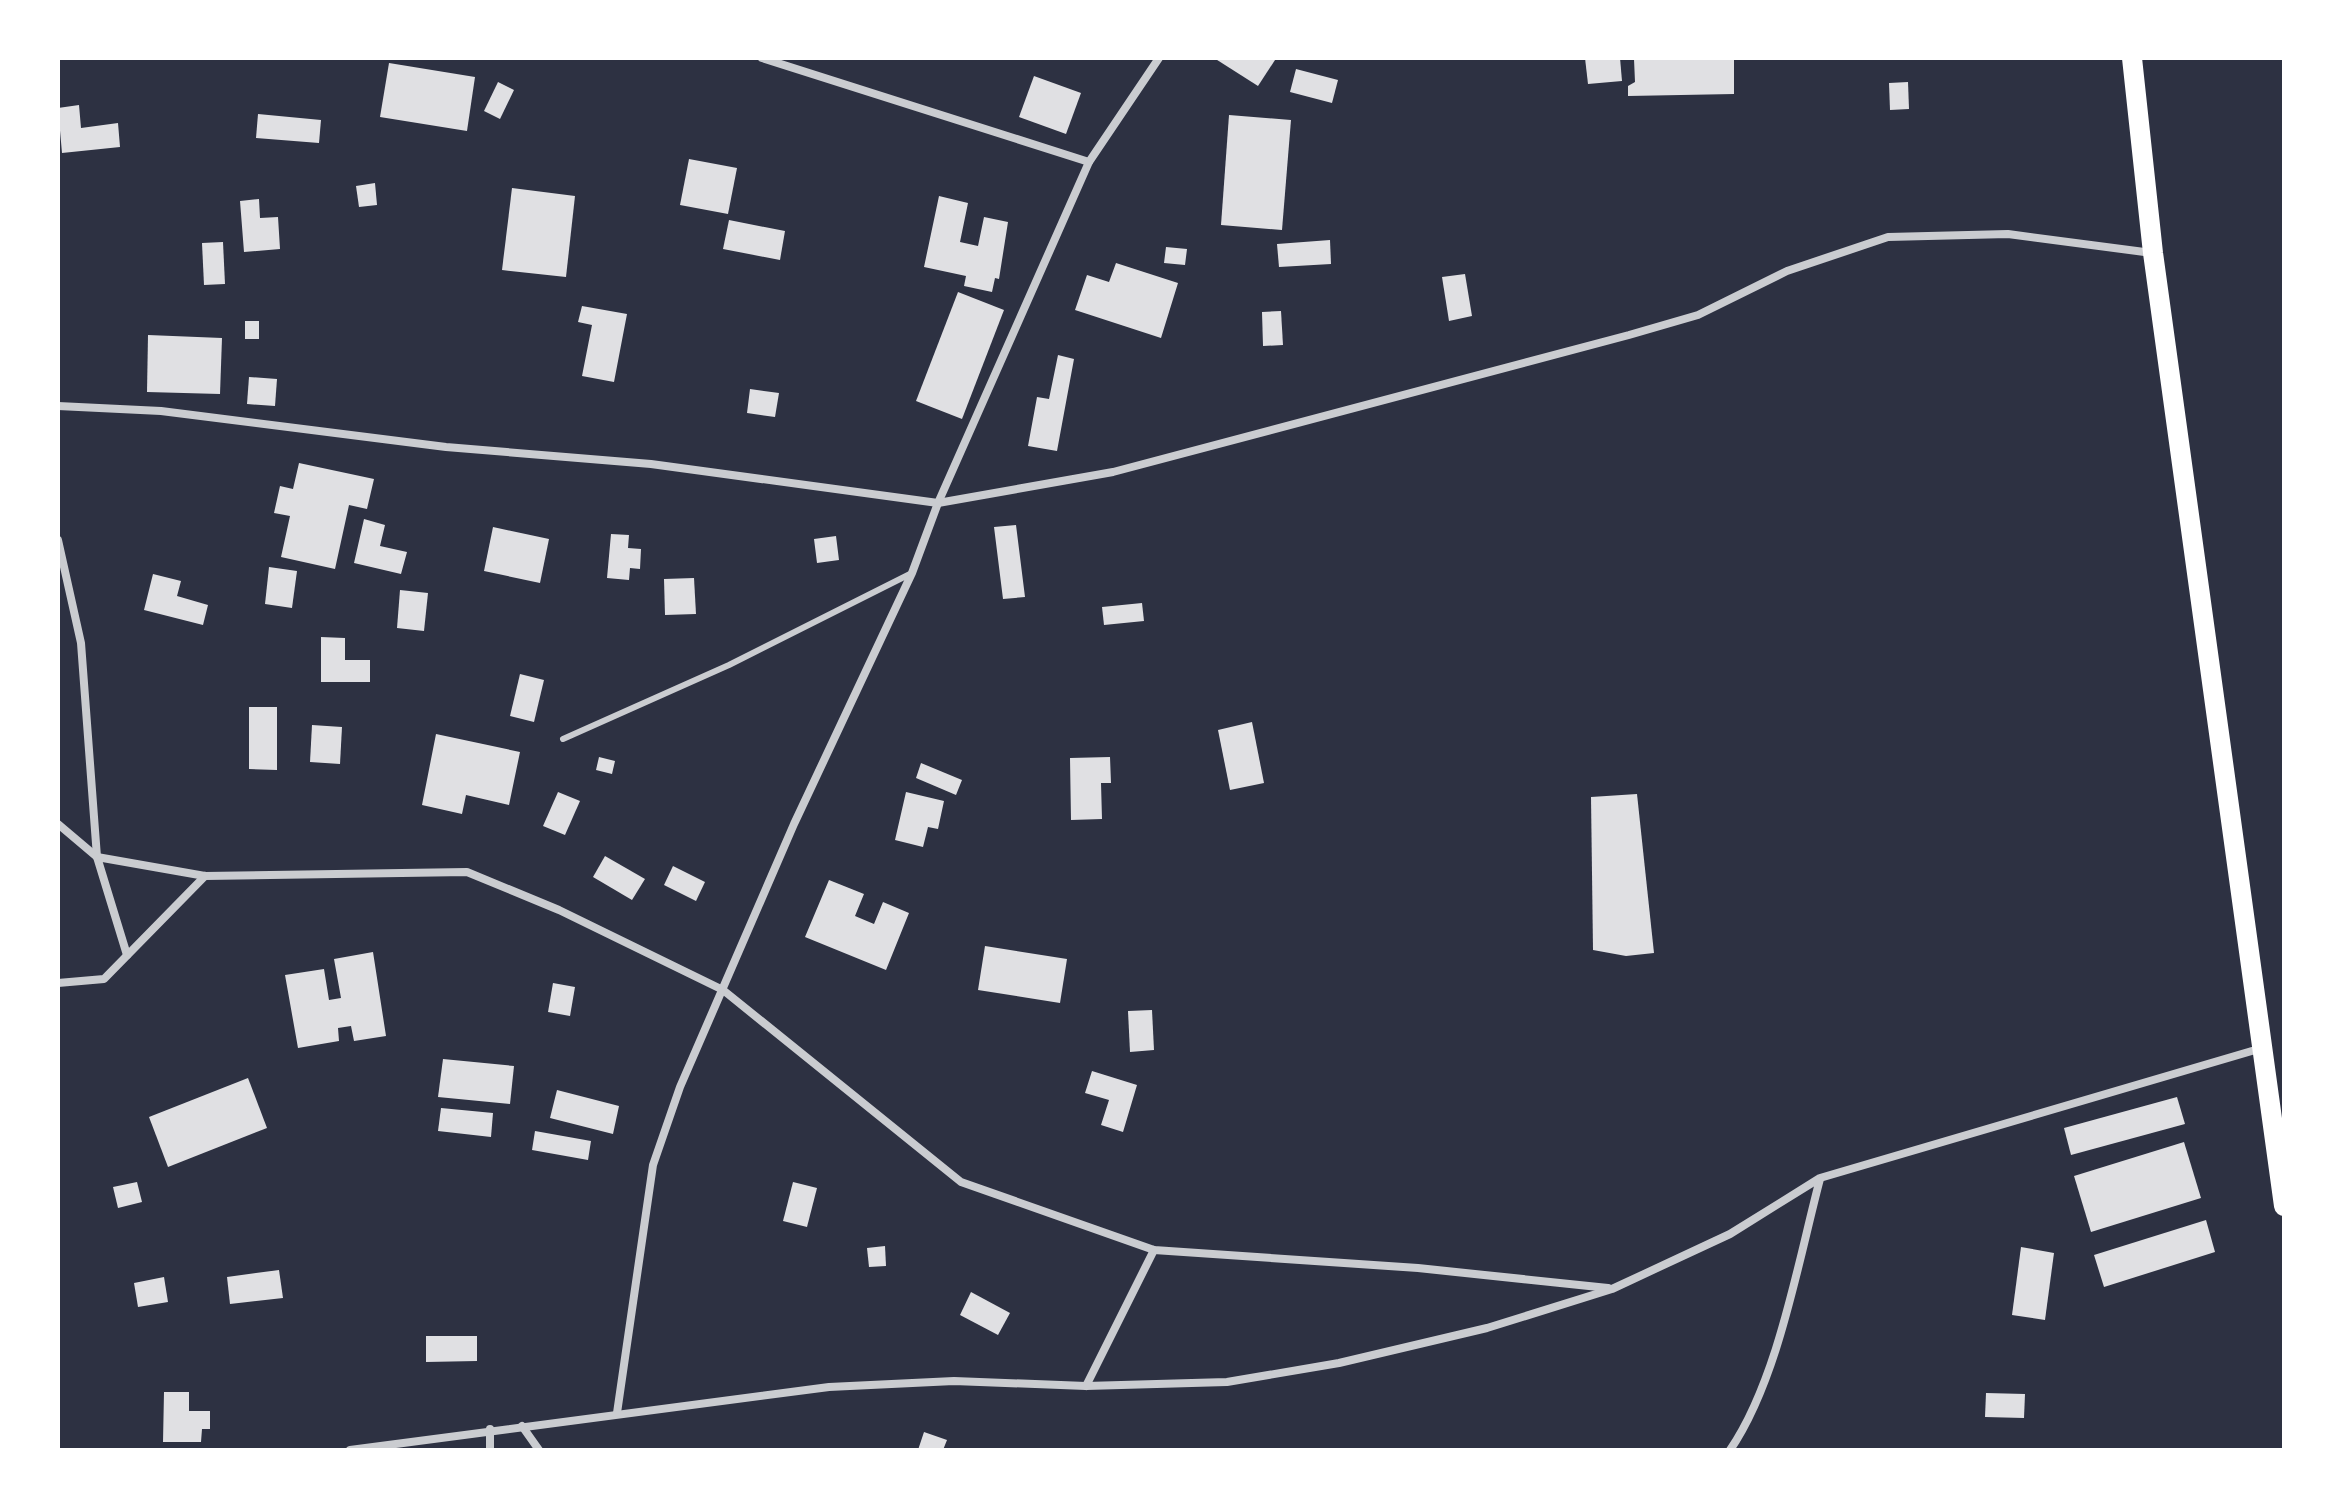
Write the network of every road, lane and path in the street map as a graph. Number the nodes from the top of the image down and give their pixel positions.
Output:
1 (762, 58) edge
2 (1159, 58) edge
3 (2135, 60) edge
4 (1089, 162) junction
5 (2153, 253) junction
6 (58, 406) edge
7 (938, 503) junction
8 (58, 540) edge
9 (912, 573) junction
10 (563, 739) dead end
11 (58, 824) edge
12 (97, 857) junction
13 (205, 876) junction
14 (127, 955) junction
15 (58, 983) edge
16 (723, 990) junction
17 (2262, 1048) junction
18 (1820, 1178) junction
19 (2284, 1206) edge
20 (1154, 1250) junction
21 (1612, 1289) junction
22 (1086, 1386) junction
23 (617, 1413) junction
24 (522, 1426) junction
25 (490, 1429) junction
26 (350, 1450) edge
27 (490, 1450) edge
28 (539, 1450) edge
29 (1730, 1450) edge

1 - 4 street
2 - 4 street
3 - 5 main road
4 - 7 street
5 - 7 street
5 - 17 main road
6 - 7 street
7 - 9 street
8 - 12 street
9 - 10 lane
9 - 16 street
11 - 12 street
12 - 13 street
12 - 14 street
13 - 14 street
13 - 16 street
14 - 15 street
16 - 20 street
16 - 23 street
17 - 18 street
17 - 19 main road
18 - 21 street
18 - 29 street
20 - 21 street
20 - 22 street
21 - 22 street
22 - 23 street
23 - 24 street
24 - 25 street
24 - 28 street
25 - 26 street
25 - 27 street

